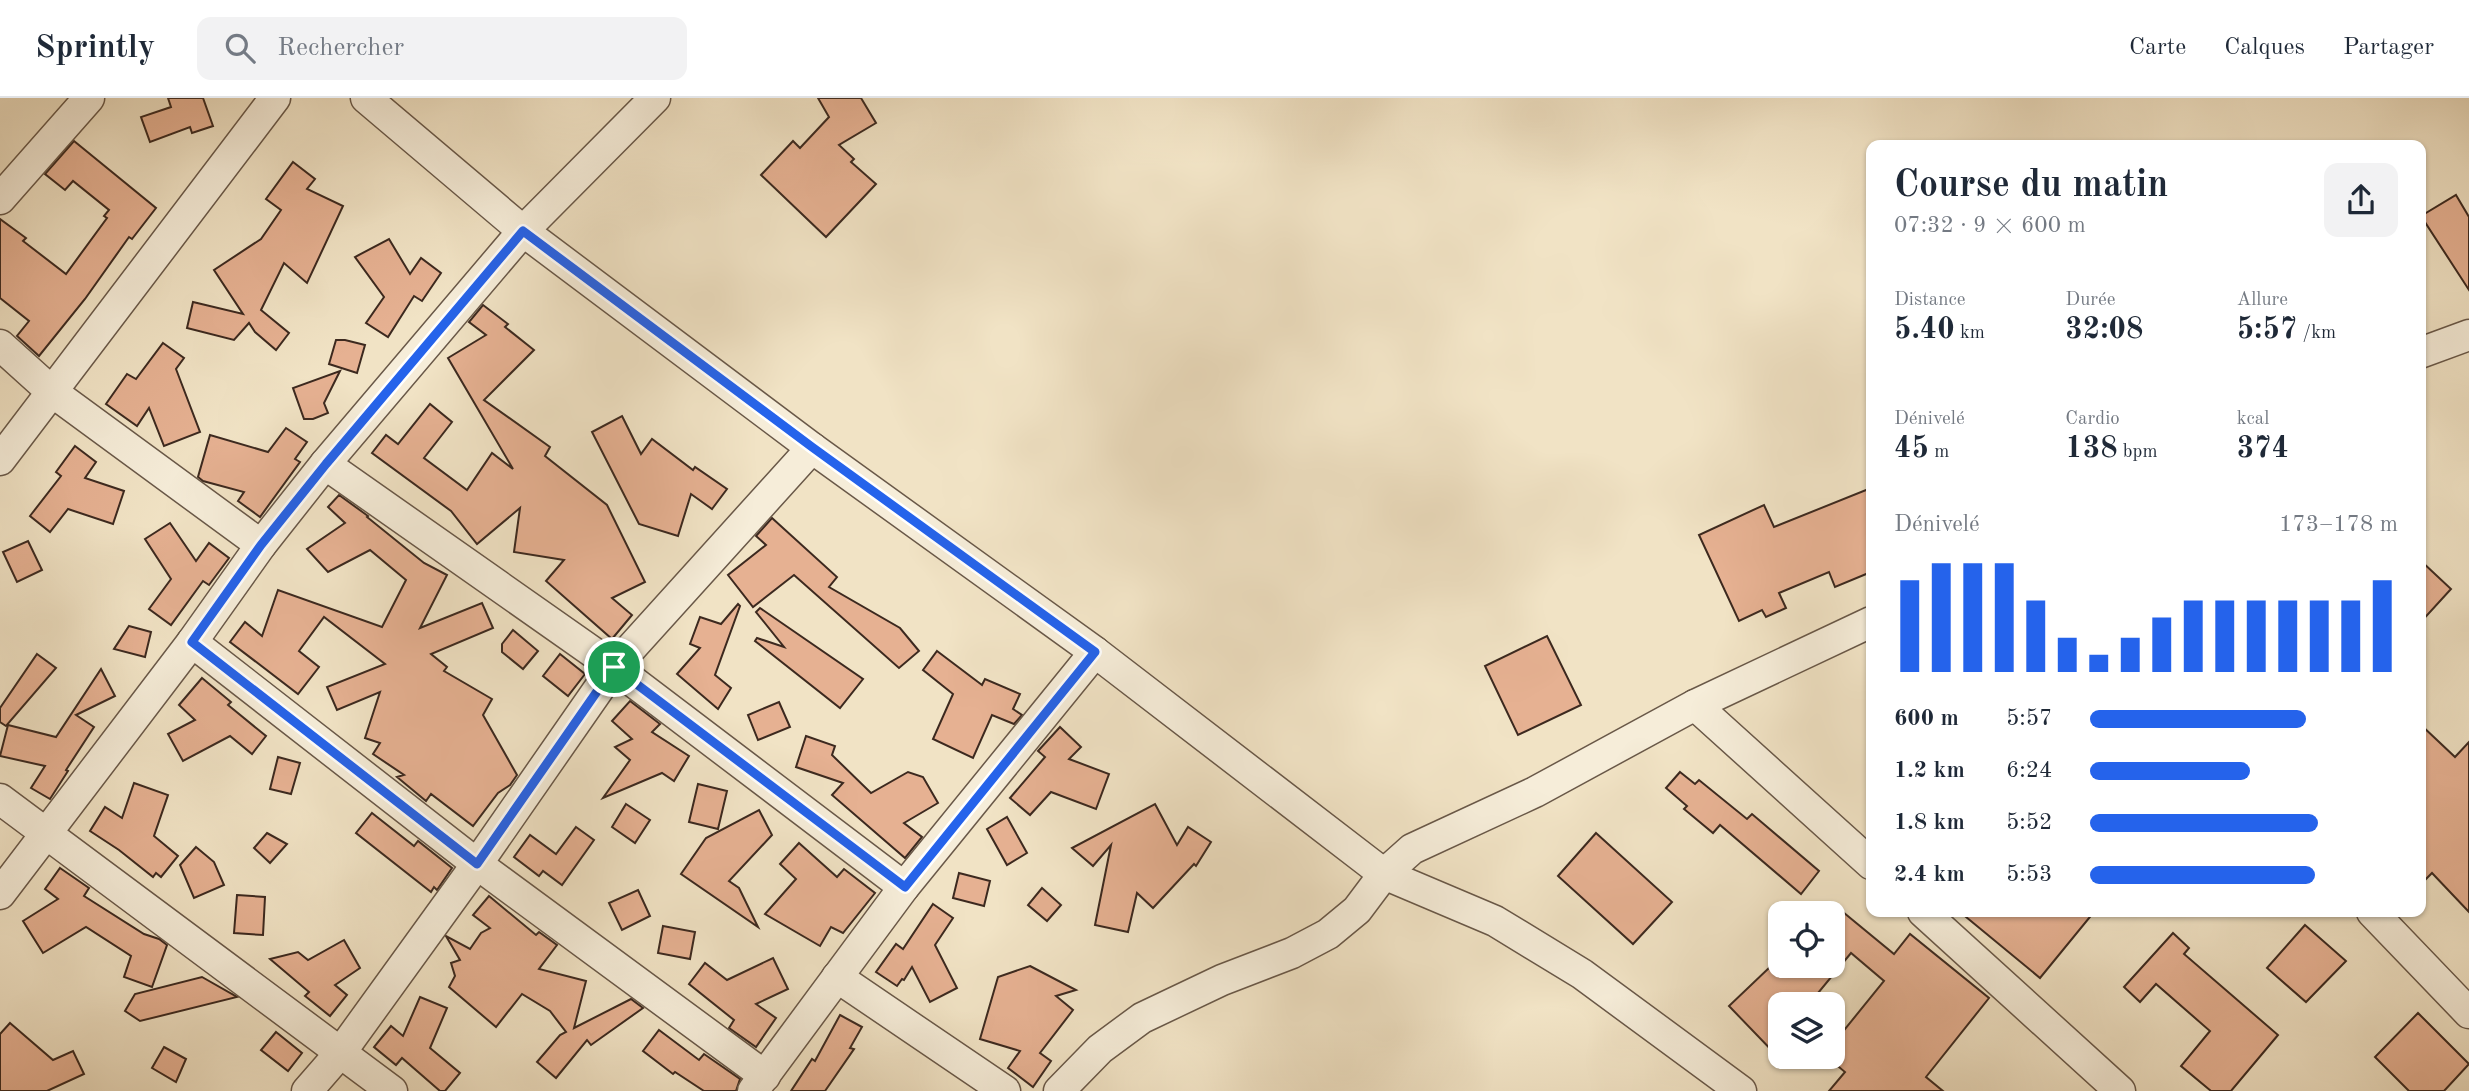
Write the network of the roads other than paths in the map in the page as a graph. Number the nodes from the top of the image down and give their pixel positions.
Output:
1 (89, 98) edge
2 (275, 98) edge
3 (366, 98) edge
4 (655, 98) edge
5 (0, 199) edge
6 (523, 231) junction
7 (2469, 335) edge
8 (0, 345) edge
9 (2426, 351) edge
10 (51, 391) junction
11 (812, 447) junction
12 (0, 460) edge
13 (326, 464) junction
14 (261, 545) junction
15 (1866, 624) edge
16 (192, 642) junction
17 (1095, 652) junction
18 (614, 667) junction
19 (1695, 705) junction
20 (0, 799) edge
21 (45, 832) junction
22 (1866, 859) edge
23 (477, 864) junction
24 (1384, 874) junction
25 (905, 887) junction
26 (0, 894) edge
27 (1929, 917) edge
28 (2377, 917) edge
29 (837, 977) junction
30 (2469, 1013) edge
31 (341, 1052) junction
32 (759, 1084) edge
33 (307, 1091) edge
34 (392, 1091) edge
35 (1005, 1091) edge
36 (1059, 1091) edge
37 (1741, 1091) edge
38 (2120, 1091) edge

1 - 5 street
2 - 10 street
3 - 6 street
4 - 6 street
6 - 11 street
6 - 13 street
7 - 9 street
8 - 10 street
10 - 12 street
10 - 14 street
11 - 17 street
11 - 18 street
13 - 14 street
13 - 18 street
14 - 16 street
15 - 19 street
16 - 21 street
16 - 23 street
17 - 24 street
17 - 25 street
18 - 23 street
18 - 25 street
19 - 22 street
19 - 24 street
20 - 21 street
21 - 26 street
21 - 31 street
23 - 31 street
23 - 32 street
24 - 36 street
24 - 37 street
25 - 29 street
27 - 38 street
28 - 30 street
29 - 32 street
29 - 35 street
31 - 33 street
31 - 34 street

